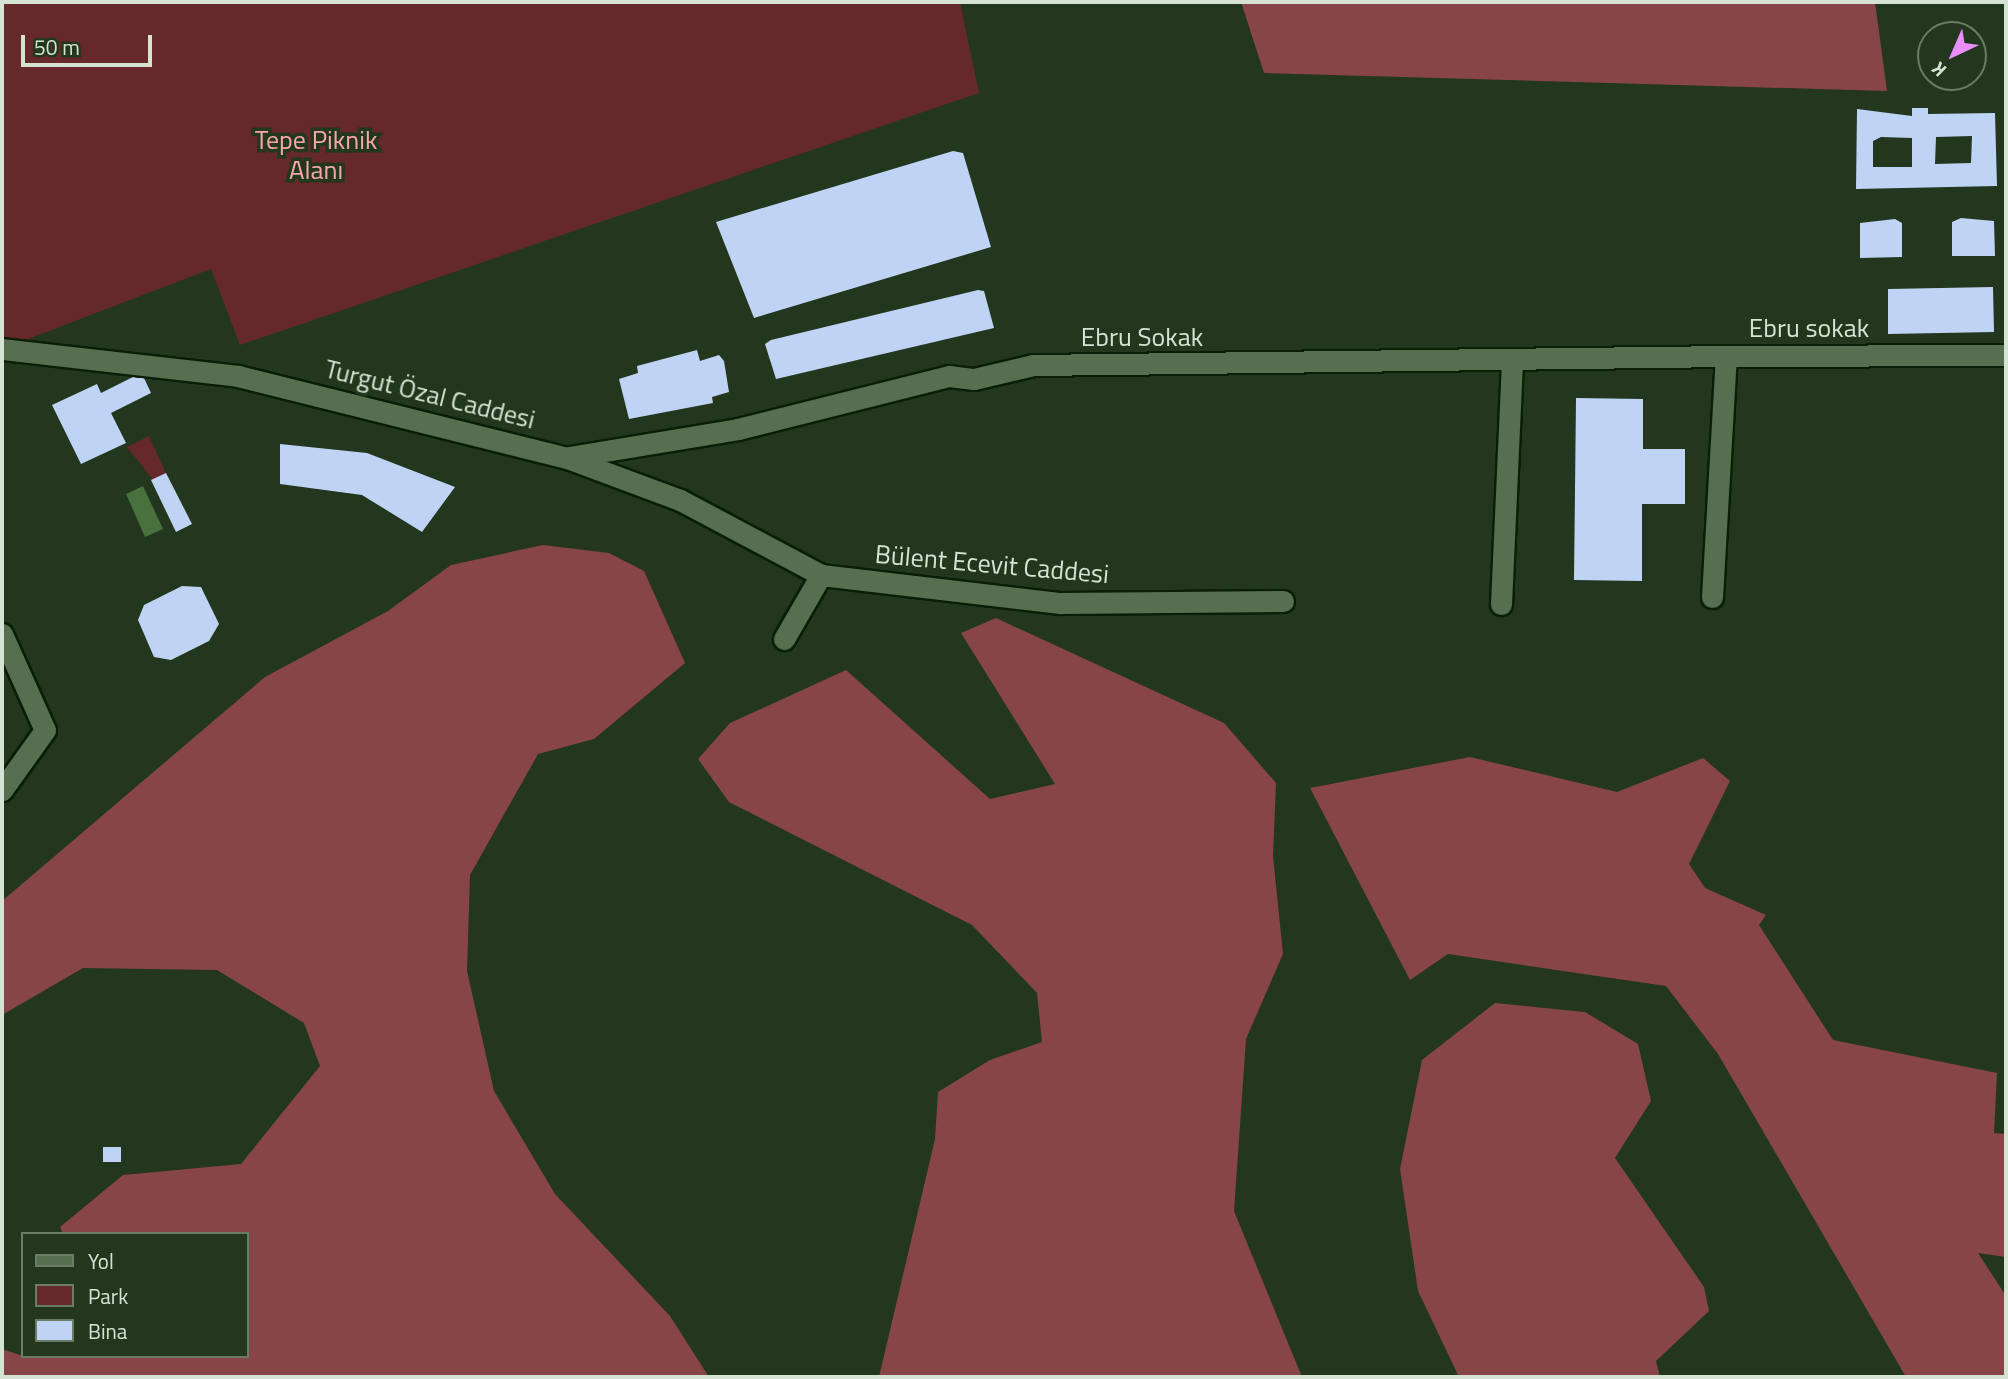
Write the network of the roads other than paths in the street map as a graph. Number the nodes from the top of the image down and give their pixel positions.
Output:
1 (2, 349) edge
2 (2006, 355) edge
3 (1726, 356) junction
4 (1512, 360) junction
5 (567, 458) junction
6 (821, 575) junction
7 (1712, 597) dead end
8 (1283, 601) dead end
9 (1501, 604) dead end
10 (2, 634) edge
11 (784, 639) dead end
12 (2, 790) edge

1 - 5 street, Turgut Özal Caddesi
2 - 3 street, Ebru sokak
3 - 4 street, Ebru Sokak
3 - 7 street, Ebru sokak
4 - 5 street, Ebru Sokak
4 - 9 street
5 - 6 street, Turgut Özal Caddesi
6 - 8 street, Bülent Ecevit Caddesi
6 - 11 street
10 - 12 street

